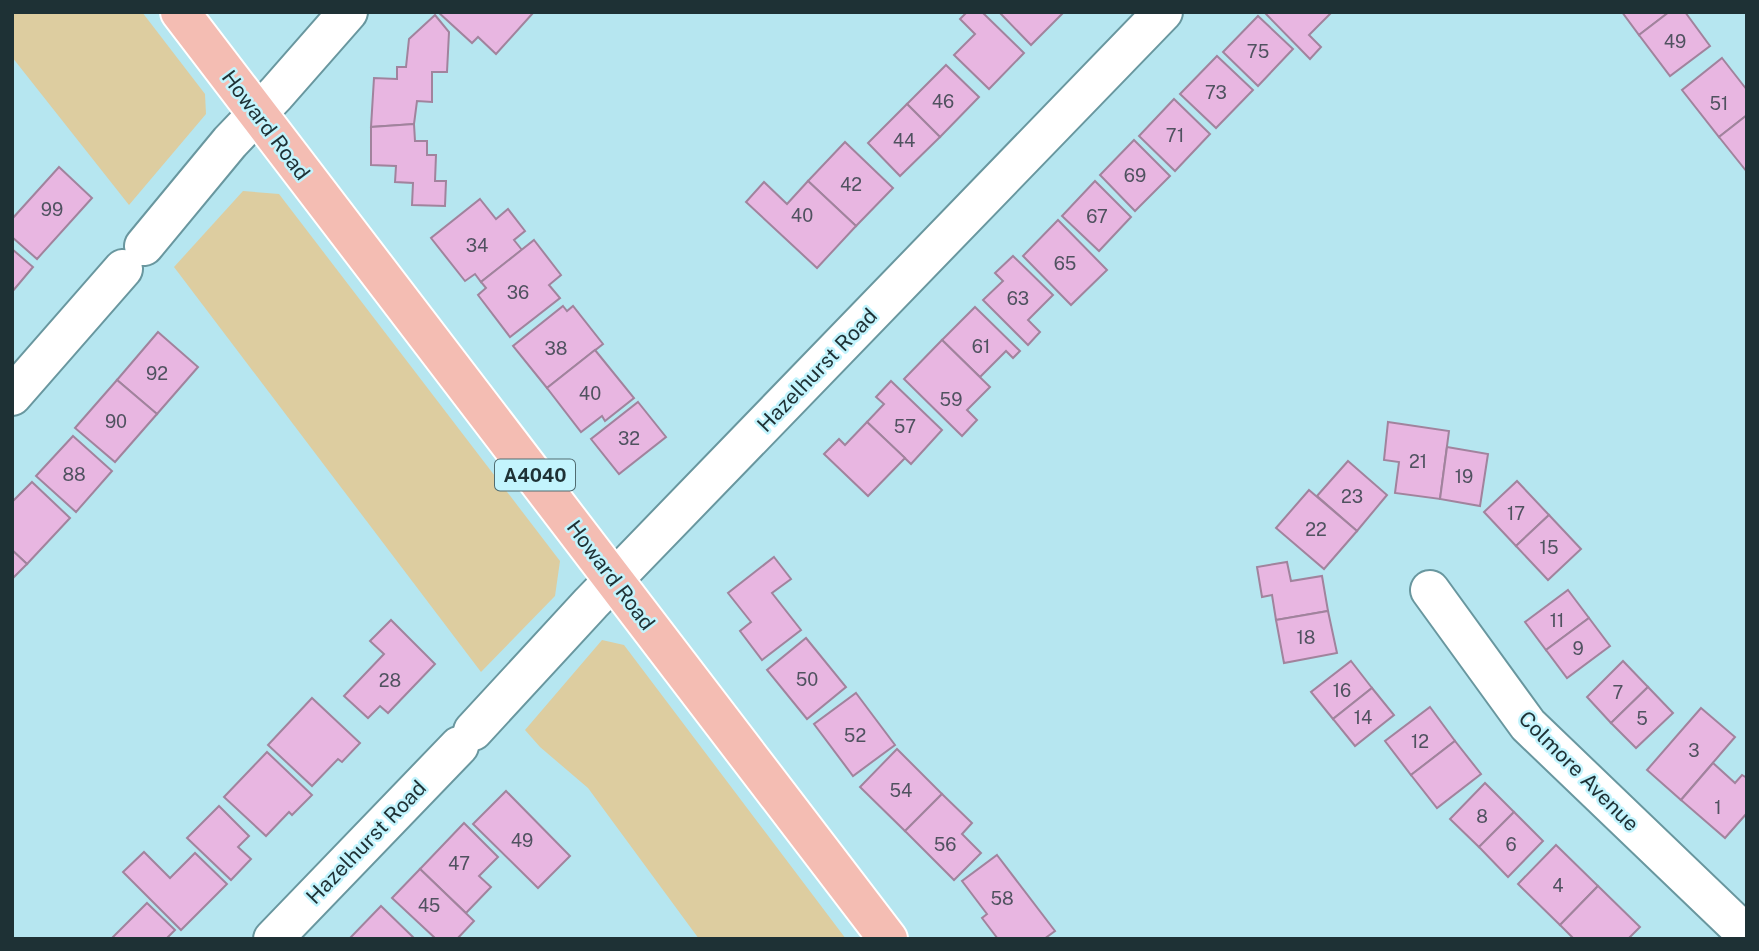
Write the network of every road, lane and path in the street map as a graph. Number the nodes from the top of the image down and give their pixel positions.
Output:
1 (180, 12) edge
2 (348, 12) edge
3 (1163, 12) edge
4 (258, 114) junction
5 (12, 396) edge
6 (614, 579) junction
7 (1430, 590) dead end
8 (1747, 935) edge
9 (273, 939) edge
10 (888, 939) edge

1 - 4 main road, Howard Road / A4040
2 - 4 street
3 - 6 street, Hazelhurst Road
4 - 5 street
4 - 6 main road, Howard Road / A4040
6 - 9 street, Hazelhurst Road
6 - 10 main road, Howard Road / A4040
7 - 8 street, Colmore Avenue

